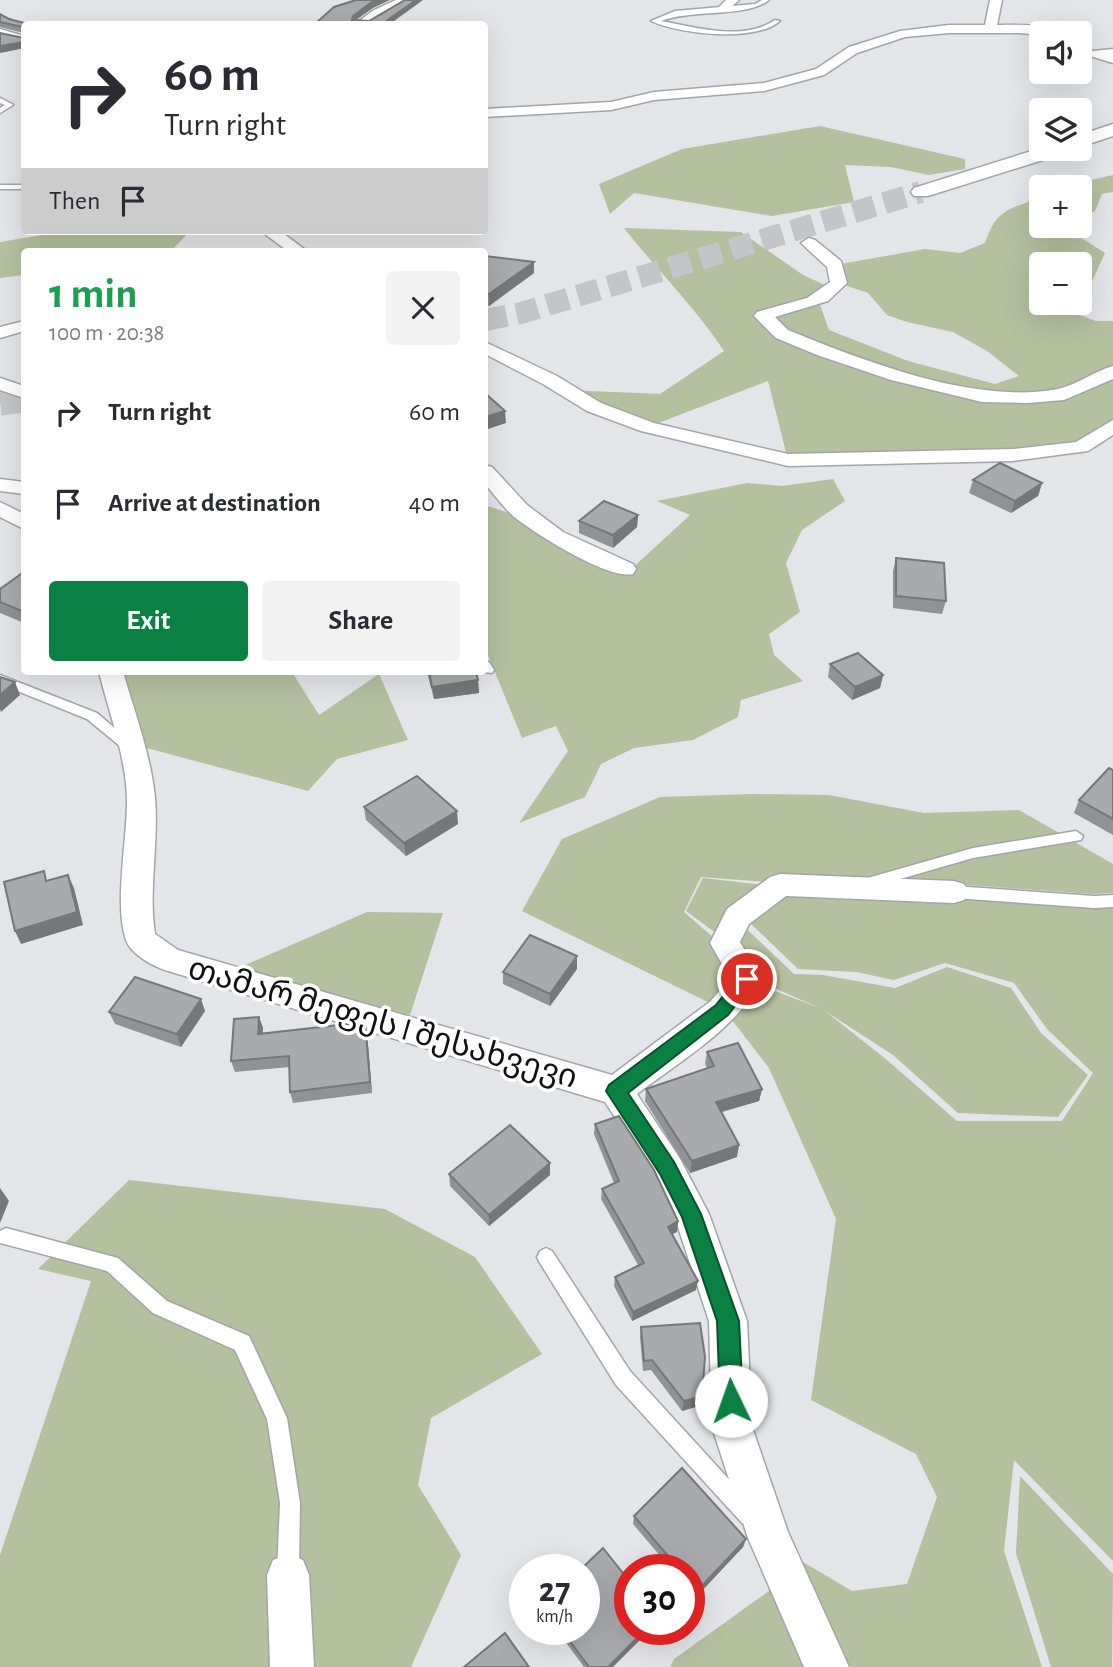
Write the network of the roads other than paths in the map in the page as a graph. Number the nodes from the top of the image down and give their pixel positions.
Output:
1 (405, 0) edge
2 (733, 0) edge
3 (766, 0) edge
4 (996, 0) edge
5 (723, 9) junction
6 (364, 21) edge
7 (777, 21) dead end
8 (990, 29) junction
9 (1029, 32) edge
10 (0, 33) edge
11 (21, 38) edge
12 (1113, 54) edge
13 (1113, 59) edge
14 (0, 100) edge
15 (0, 111) edge
16 (488, 113) edge
17 (1113, 130) edge
18 (1092, 137) edge
19 (1029, 159) edge
20 (0, 187) edge
21 (21, 187) edge
22 (921, 192) tunnel mouth
23 (275, 235) edge
24 (809, 243) dead end
25 (294, 248) edge
26 (21, 327) edge
27 (0, 333) edge
28 (488, 349) edge
29 (1113, 372) edge
30 (0, 384) edge
31 (21, 391) edge
32 (1113, 426) edge
33 (488, 474) edge
34 (0, 485) edge
35 (21, 488) edge
36 (0, 508) edge
37 (21, 521) edge
38 (625, 569) dead end
39 (112, 675) edge
40 (0, 680) edge
41 (132, 749) junction
42 (1076, 836) dead end
43 (853, 888) junction
44 (954, 892) joint
45 (1113, 901) edge
46 (616, 1091) junction
47 (6, 1237) dead end
48 (546, 1257) dead end
49 (769, 1538) junction
50 (288, 1575) joint
51 (292, 1667) edge
52 (827, 1667) edge

1 - 6 street
2 - 5 street
3 - 5 lane
4 - 8 street
5 - 7 lane
8 - 9 street
8 - 16 street
10 - 11 street
12 - 13 street
14 - 15 lane
17 - 18 highway
19 - 22 highway
20 - 21 lane
23 - 25 street
24 - 29 street
26 - 27 street
28 - 32 street
30 - 31 street
33 - 38 street
34 - 35 street
36 - 37 street
39 - 41 street, თამარ მეფეს I შესახვევი
40 - 41 lane
41 - 46 street, თამარ მეფეს I შესახვევი
42 - 43 lane
43 - 44 street
43 - 46 street
44 - 45 lane
46 - 49 street
47 - 50 lane
48 - 49 lane
49 - 52 street
50 - 51 street

